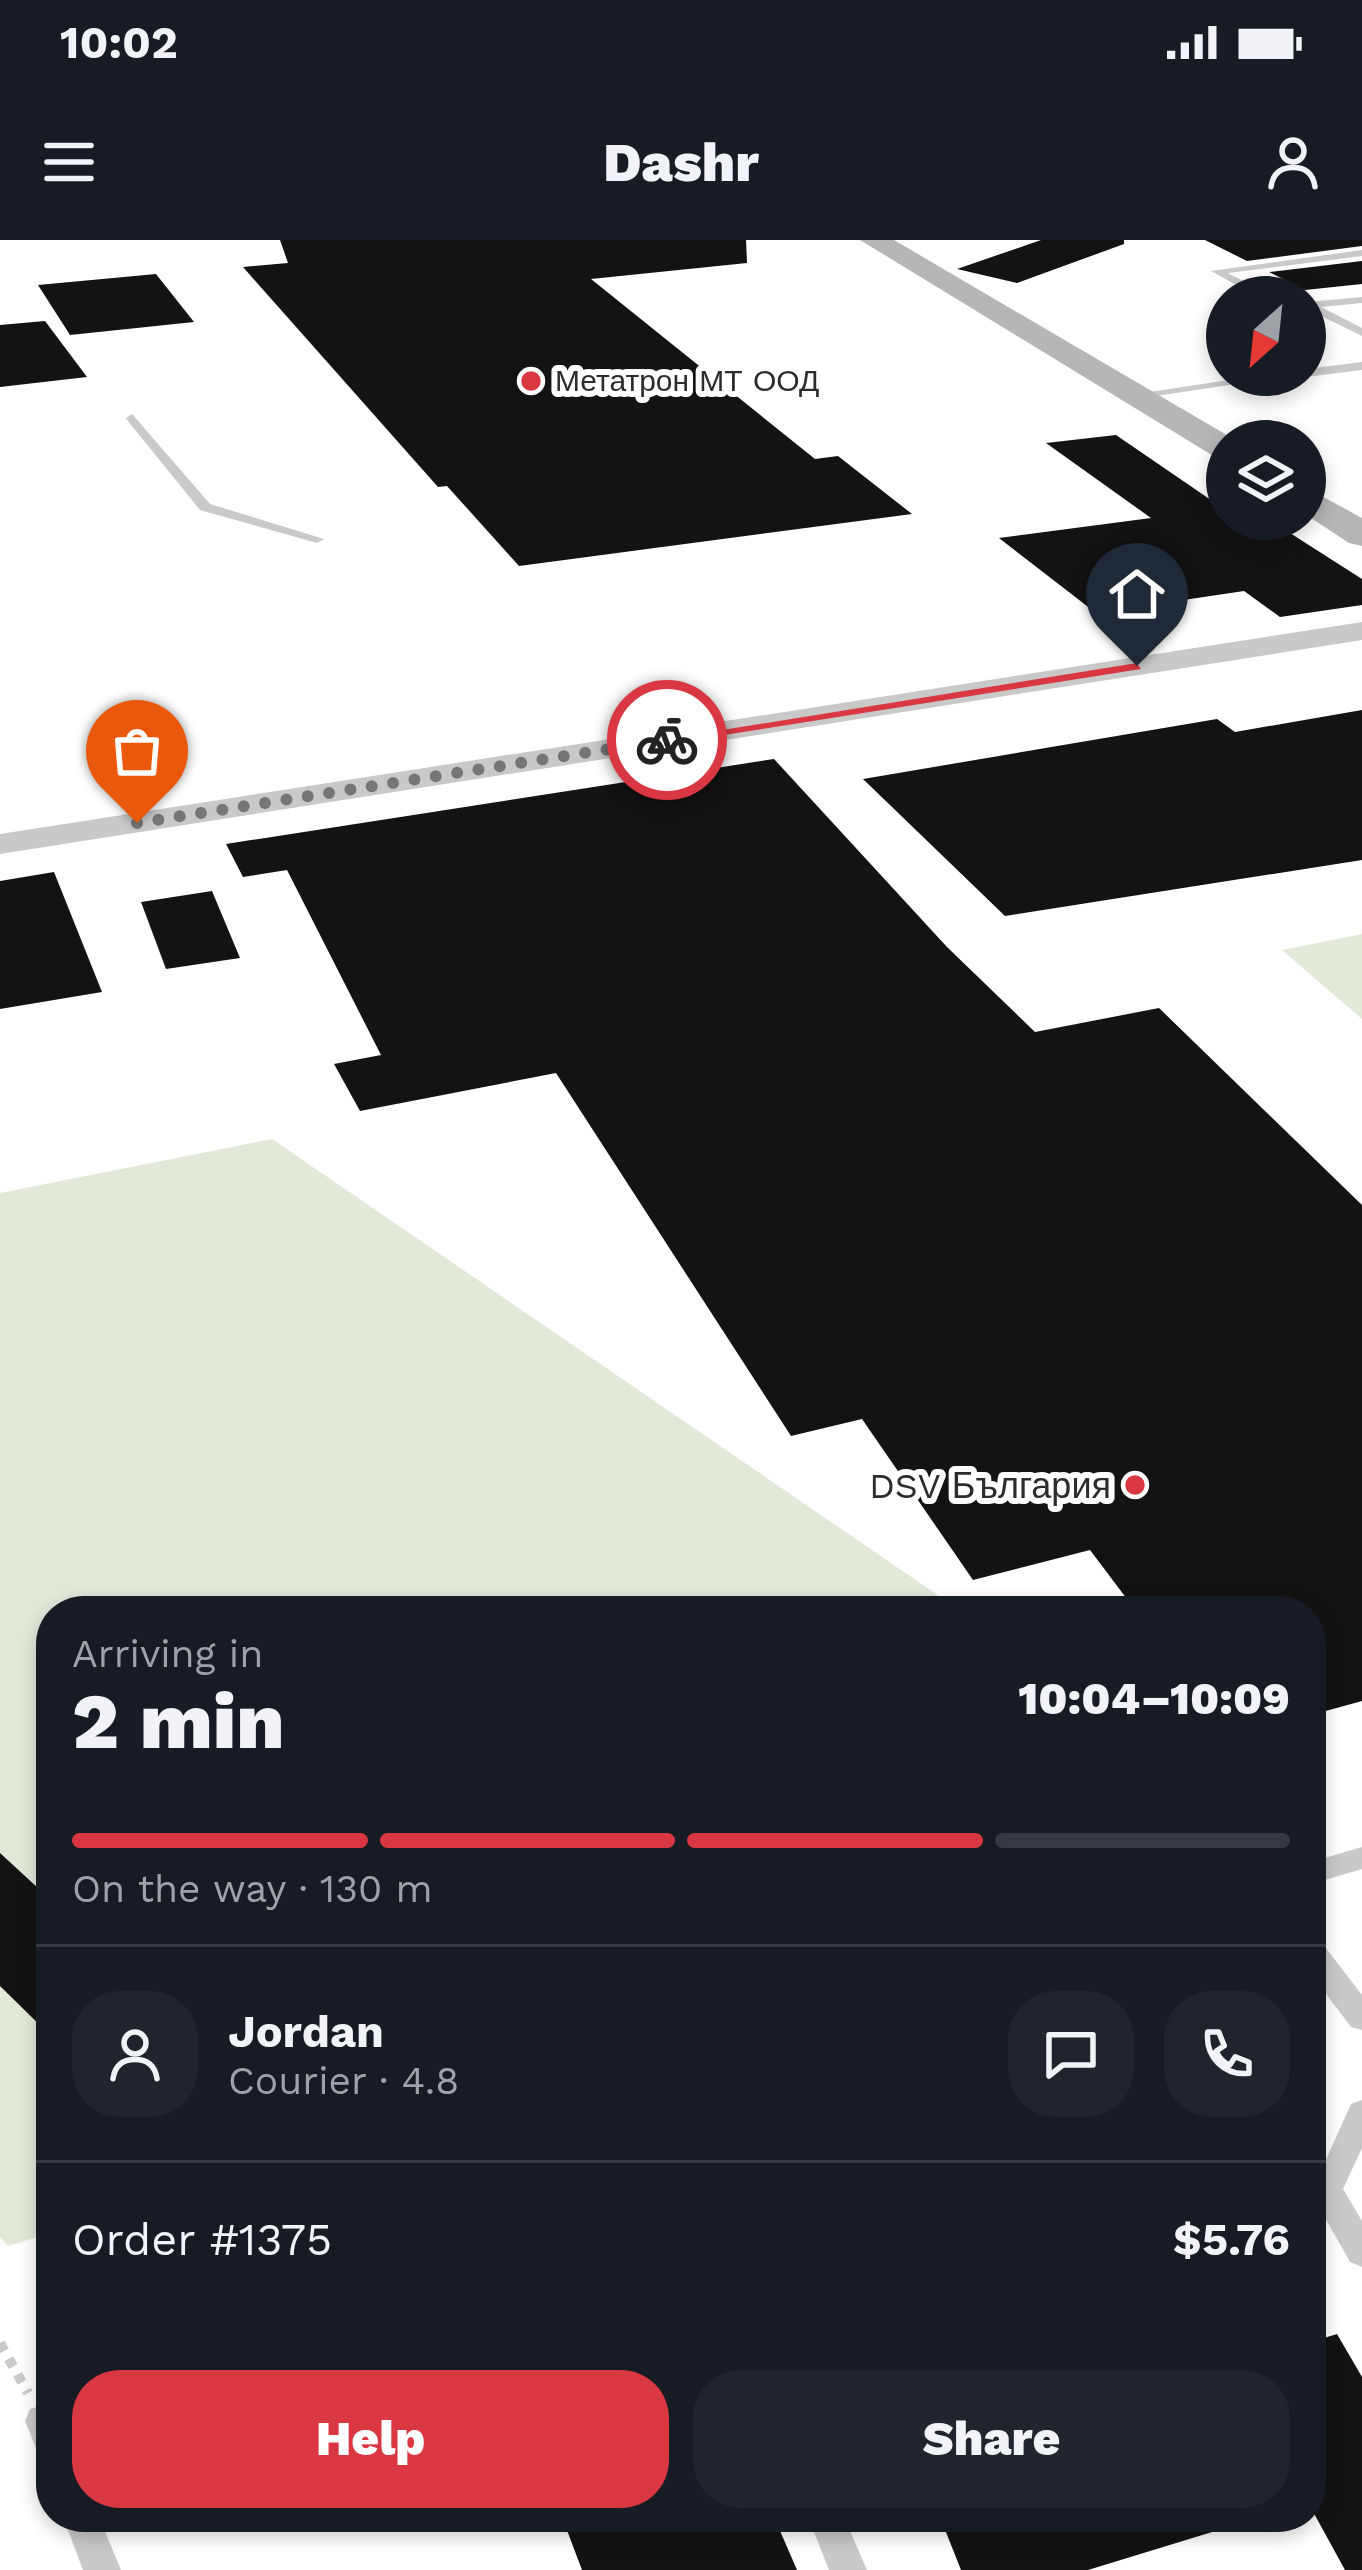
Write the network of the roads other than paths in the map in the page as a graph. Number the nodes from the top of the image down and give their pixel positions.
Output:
1 (874, 240) edge
2 (1362, 253) edge
3 (1226, 276) edge
4 (1362, 300) edge
5 (1326, 303) edge
6 (1326, 315) edge
7 (1362, 333) edge
8 (1362, 366) edge
9 (1326, 370) edge
10 (1206, 386) edge
11 (1136, 395) junction
12 (132, 418) dead end
13 (1206, 437) edge
14 (1326, 512) edge
15 (1362, 535) edge
16 (317, 538) dead end
17 (1362, 614) edge
18 (1362, 631) edge
19 (0, 818) edge
20 (0, 844) edge
21 (1362, 1858) edge
22 (1326, 1869) edge
23 (1326, 1971) edge
24 (1362, 2018) edge
25 (1362, 2113) edge
26 (1362, 2252) edge
27 (87, 2532) edge
28 (832, 2532) edge
29 (102, 2570) edge
30 (848, 2570) edge

1 - 11 street
2 - 3 lane
4 - 5 lane
6 - 7 lane
8 - 9 lane
10 - 11 lane
11 - 13 street
12 - 16 lane
14 - 15 street
17 - 19 street
18 - 20 street
21 - 22 lane
23 - 24 lane
25 - 26 lane
27 - 29 lane
28 - 30 lane

